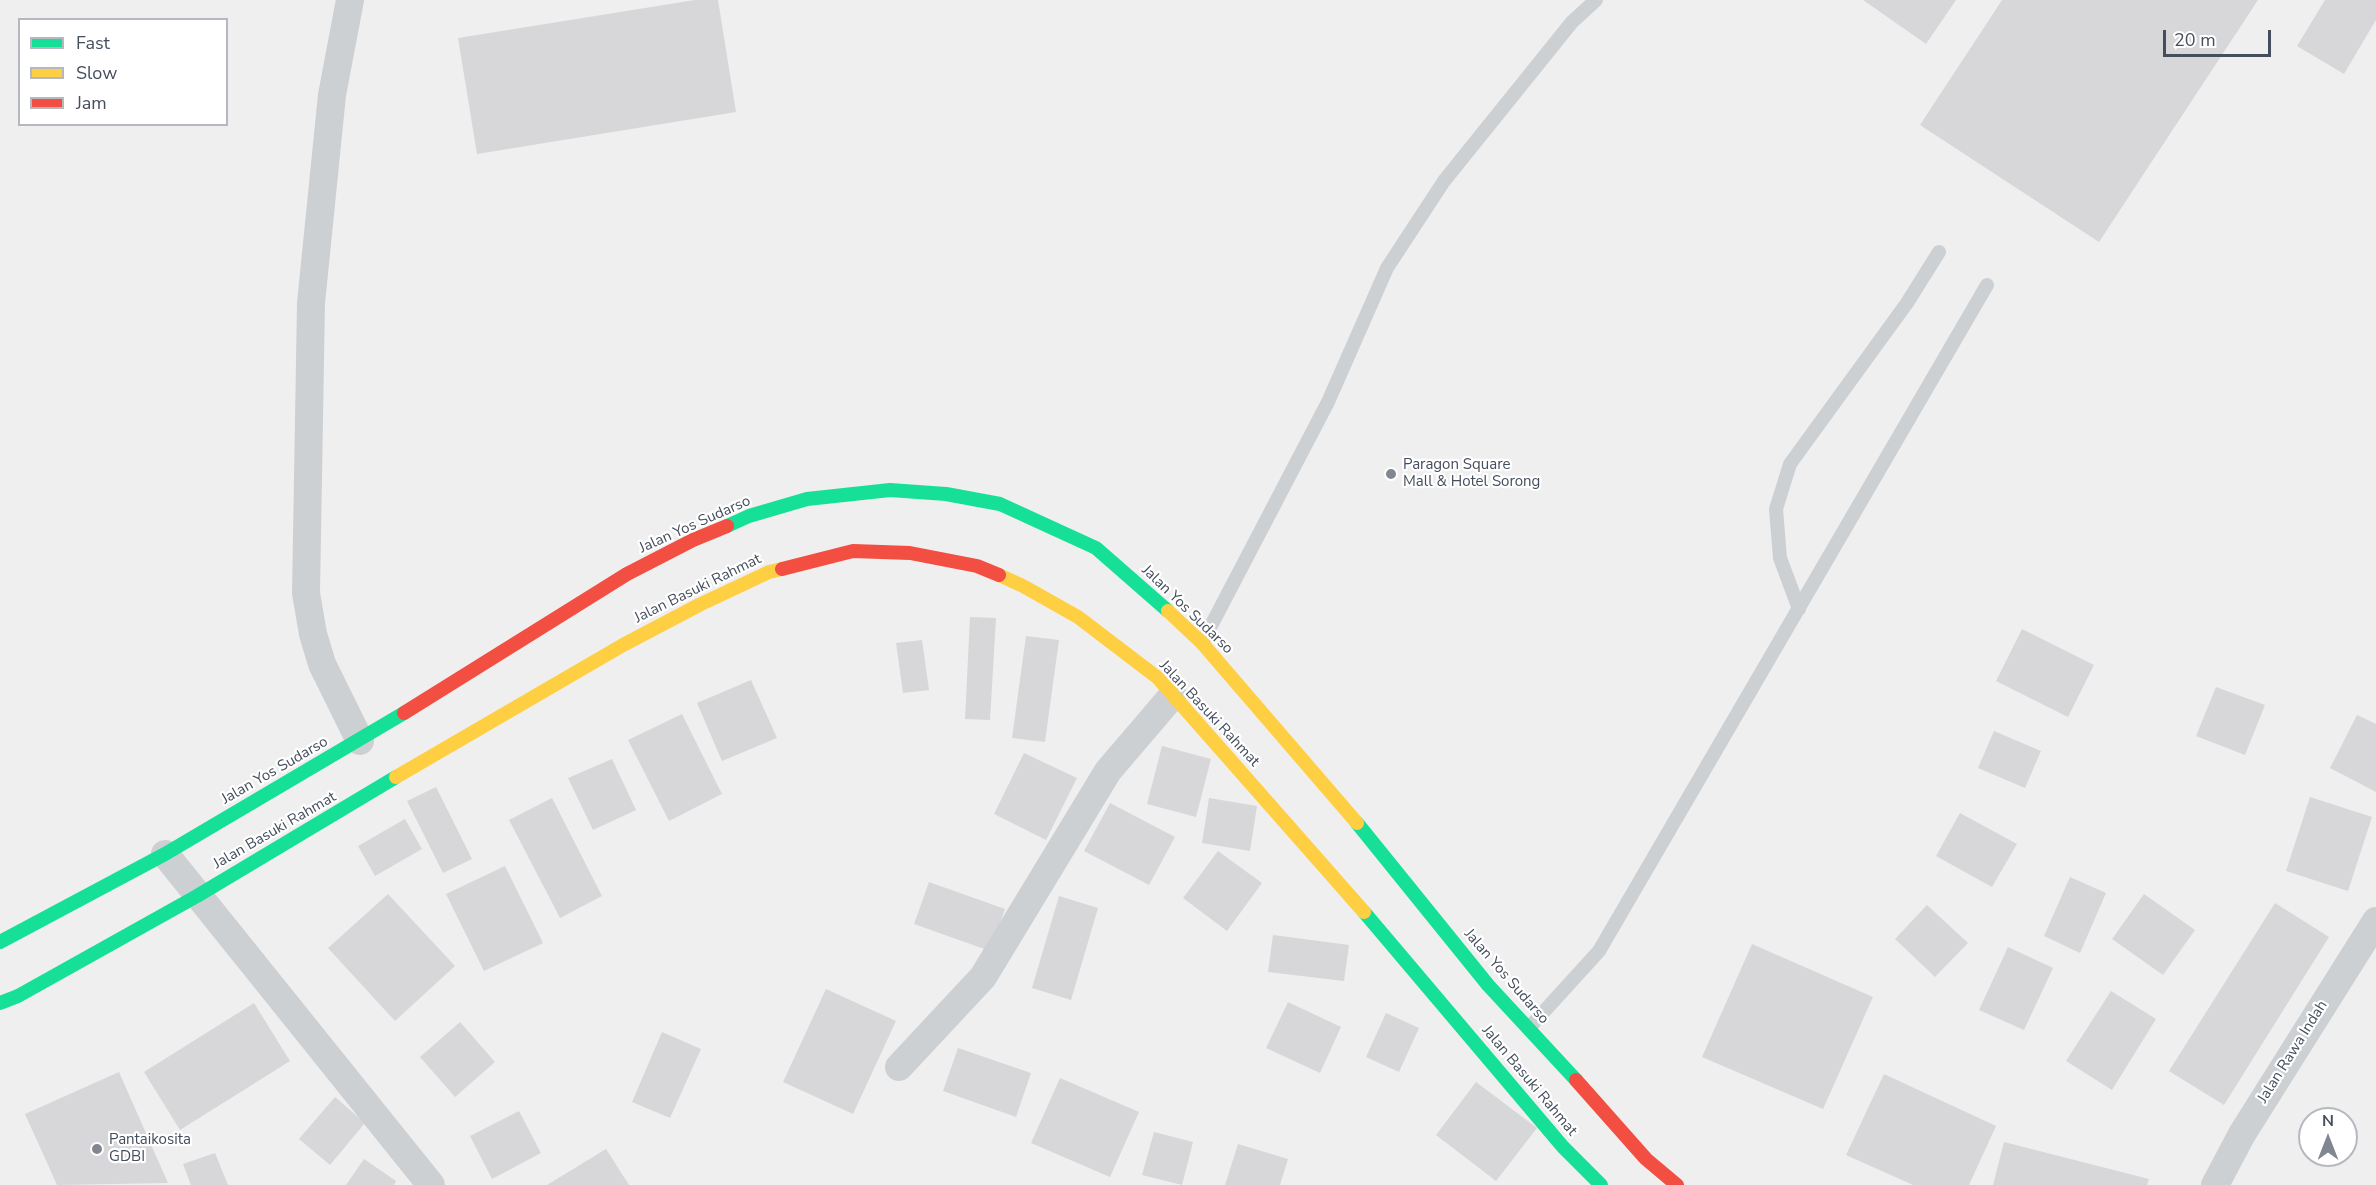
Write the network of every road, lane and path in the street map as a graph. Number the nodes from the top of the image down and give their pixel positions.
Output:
1 (350, 0) edge
2 (1596, 0) edge
3 (1940, 252) dead end
4 (1987, 285) dead end
5 (1799, 609) junction
6 (1202, 643) junction
7 (1173, 695) junction
8 (360, 741) junction
9 (165, 854) junction
10 (197, 896) junction
11 (2376, 921) edge
12 (0, 942) edge
13 (0, 1003) edge
14 (1529, 1028) junction
15 (899, 1067) dead end
16 (431, 1185) edge
17 (1601, 1185) edge
18 (1677, 1185) edge
19 (2215, 1185) edge

1 - 8 street
2 - 6 lane
3 - 5 lane
4 - 5 lane
5 - 14 lane
6 - 8 highway, Jalan Yos Sudarso
6 - 14 highway, Jalan Yos Sudarso
7 - 10 highway, Jalan Basuki Rahmat
7 - 15 street
7 - 17 highway, Jalan Basuki Rahmat
8 - 9 highway, Jalan Yos Sudarso
9 - 10 street
9 - 12 highway, Jalan Yos Sudarso
10 - 13 highway, Jalan Basuki Rahmat
10 - 16 street
11 - 19 street, Jalan Rawa Indah
14 - 18 highway, Jalan Yos Sudarso

